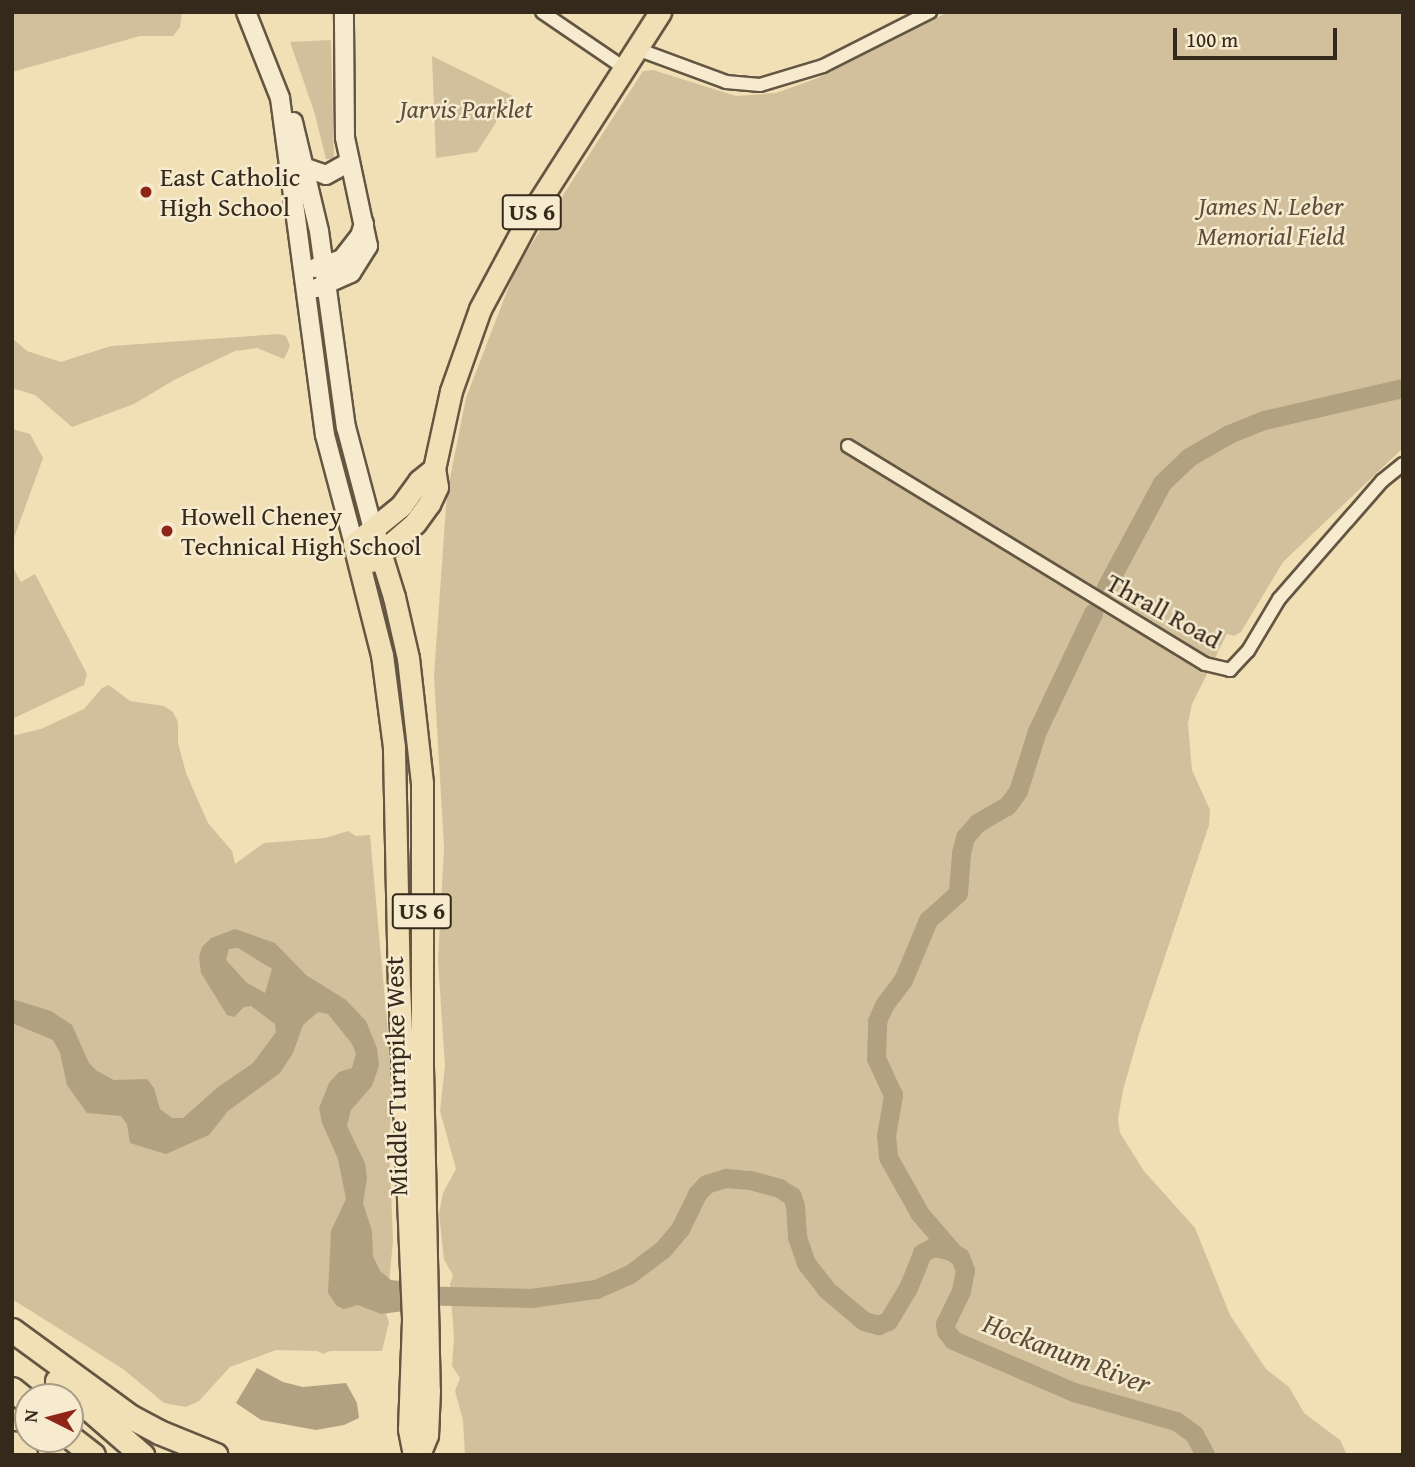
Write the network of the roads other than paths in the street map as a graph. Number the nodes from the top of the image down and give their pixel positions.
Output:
1 (246, 12) edge
2 (344, 12) edge
3 (542, 12) edge
4 (660, 12) edge
5 (930, 12) edge
6 (637, 49) junction
7 (624, 68) junction
8 (280, 98) junction
9 (348, 163) junction
10 (306, 169) junction
11 (364, 223) junction
12 (324, 266) junction
13 (304, 270) junction
14 (326, 285) junction
15 (307, 290) junction
16 (848, 446) dead end
17 (1403, 464) edge
18 (434, 469) junction
19 (373, 529) junction
20 (354, 544) junction
21 (380, 553) junction
22 (362, 570) junction
23 (414, 1119) junction
24 (420, 1317) junction
25 (12, 1330) edge
26 (12, 1342) edge
27 (12, 1443) edge
28 (25, 1455) edge
29 (142, 1455) edge
30 (216, 1455) edge
31 (414, 1455) edge
32 (419, 1455) edge

1 - 8 main road
2 - 9 main road
3 - 7 street
4 - 6 main road, US 6
5 - 6 street
6 - 7 main road, US 6
7 - 18 main road, US 6
8 - 10 main road, Middle Turnpike West
8 - 13 main road, Middle Turnpike West
9 - 10 main road
9 - 11 main road
10 - 12 main road, Middle Turnpike West
11 - 12 main road
11 - 14 main road
12 - 13 main road
12 - 14 main road, Middle Turnpike West
13 - 15 main road, Middle Turnpike West
14 - 15 main road
14 - 19 main road, Middle Turnpike West
15 - 20 main road, Middle Turnpike West
16 - 17 street, Thrall Road
18 - 19 main road
18 - 21 main road, US 6
19 - 20 main road
19 - 21 main road, Middle Turnpike West
20 - 22 main road, Middle Turnpike West / US 6
21 - 22 main road
21 - 23 main road, Middle Turnpike West / US 6
22 - 23 main road, Middle Turnpike West / US 6
23 - 24 main road, Middle Turnpike West / US 6
24 - 31 main road, Middle Turnpike West / US 6
24 - 32 main road, Middle Turnpike West / US 6
25 - 30 highway
26 - 29 highway
27 - 28 highway

